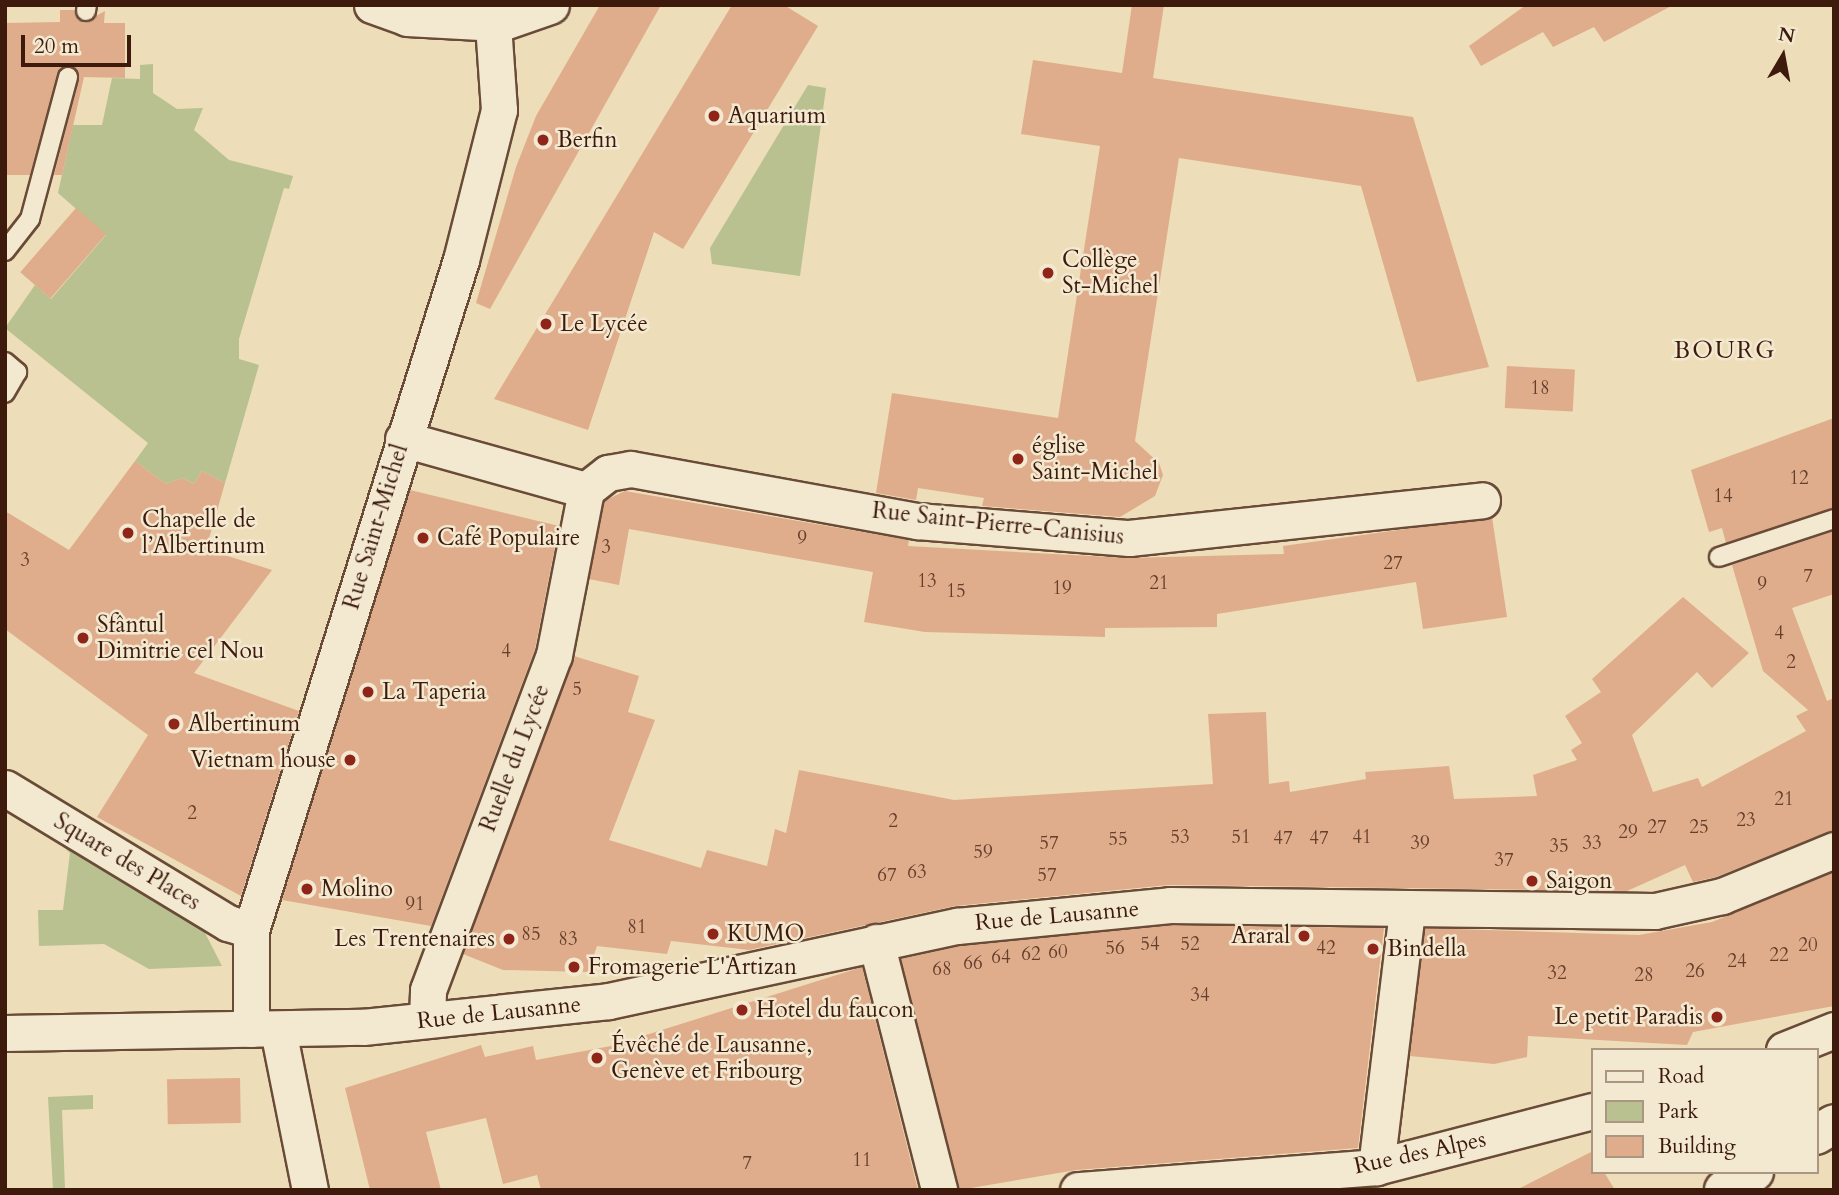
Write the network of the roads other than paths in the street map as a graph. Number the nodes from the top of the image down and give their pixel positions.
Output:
1 (372, 5) edge
2 (550, 5) edge
3 (496, 24) junction
4 (68, 77) dead end
5 (5, 251) edge
6 (5, 362) edge
7 (5, 393) edge
8 (403, 439) junction
9 (586, 490) junction
10 (1482, 500) dead end
11 (1834, 519) edge
12 (1719, 556) dead end
13 (5, 788) edge
14 (1834, 850) edge
15 (1407, 909) junction
16 (251, 930) junction
17 (876, 942) junction
18 (427, 1020) junction
19 (265, 1029) junction
20 (1834, 1030) edge
21 (5, 1033) edge
22 (1789, 1048) edge
23 (1590, 1112) edge
24 (1834, 1124) edge
25 (1818, 1134) edge
26 (1376, 1167) junction
27 (1751, 1174) edge
28 (310, 1190) edge
29 (939, 1190) edge
30 (1078, 1190) edge
31 (1724, 1190) edge

1 - 3 street
2 - 3 main road
3 - 8 street, Rue Saint-Michel
4 - 5 lane
6 - 7 lane
8 - 9 street
8 - 16 street, Rue Saint-Michel
9 - 10 street, Rue Saint-Pierre-Canisius
9 - 18 street, Ruelle du Lycée
11 - 12 lane
13 - 16 street, Square des Places
14 - 15 street, Rue de Lausanne
15 - 17 street, Rue de Lausanne
15 - 26 street
16 - 19 street, Rue Saint-Michel
17 - 18 street, Rue de Lausanne
17 - 29 street
18 - 19 street, Rue de Lausanne
19 - 21 street, Rue de Lausanne
19 - 28 street, Rue Saint-Michel
20 - 22 street
23 - 26 street, Rue des Alpes
24 - 25 main road
26 - 30 street, Rue des Alpes
27 - 31 main road

